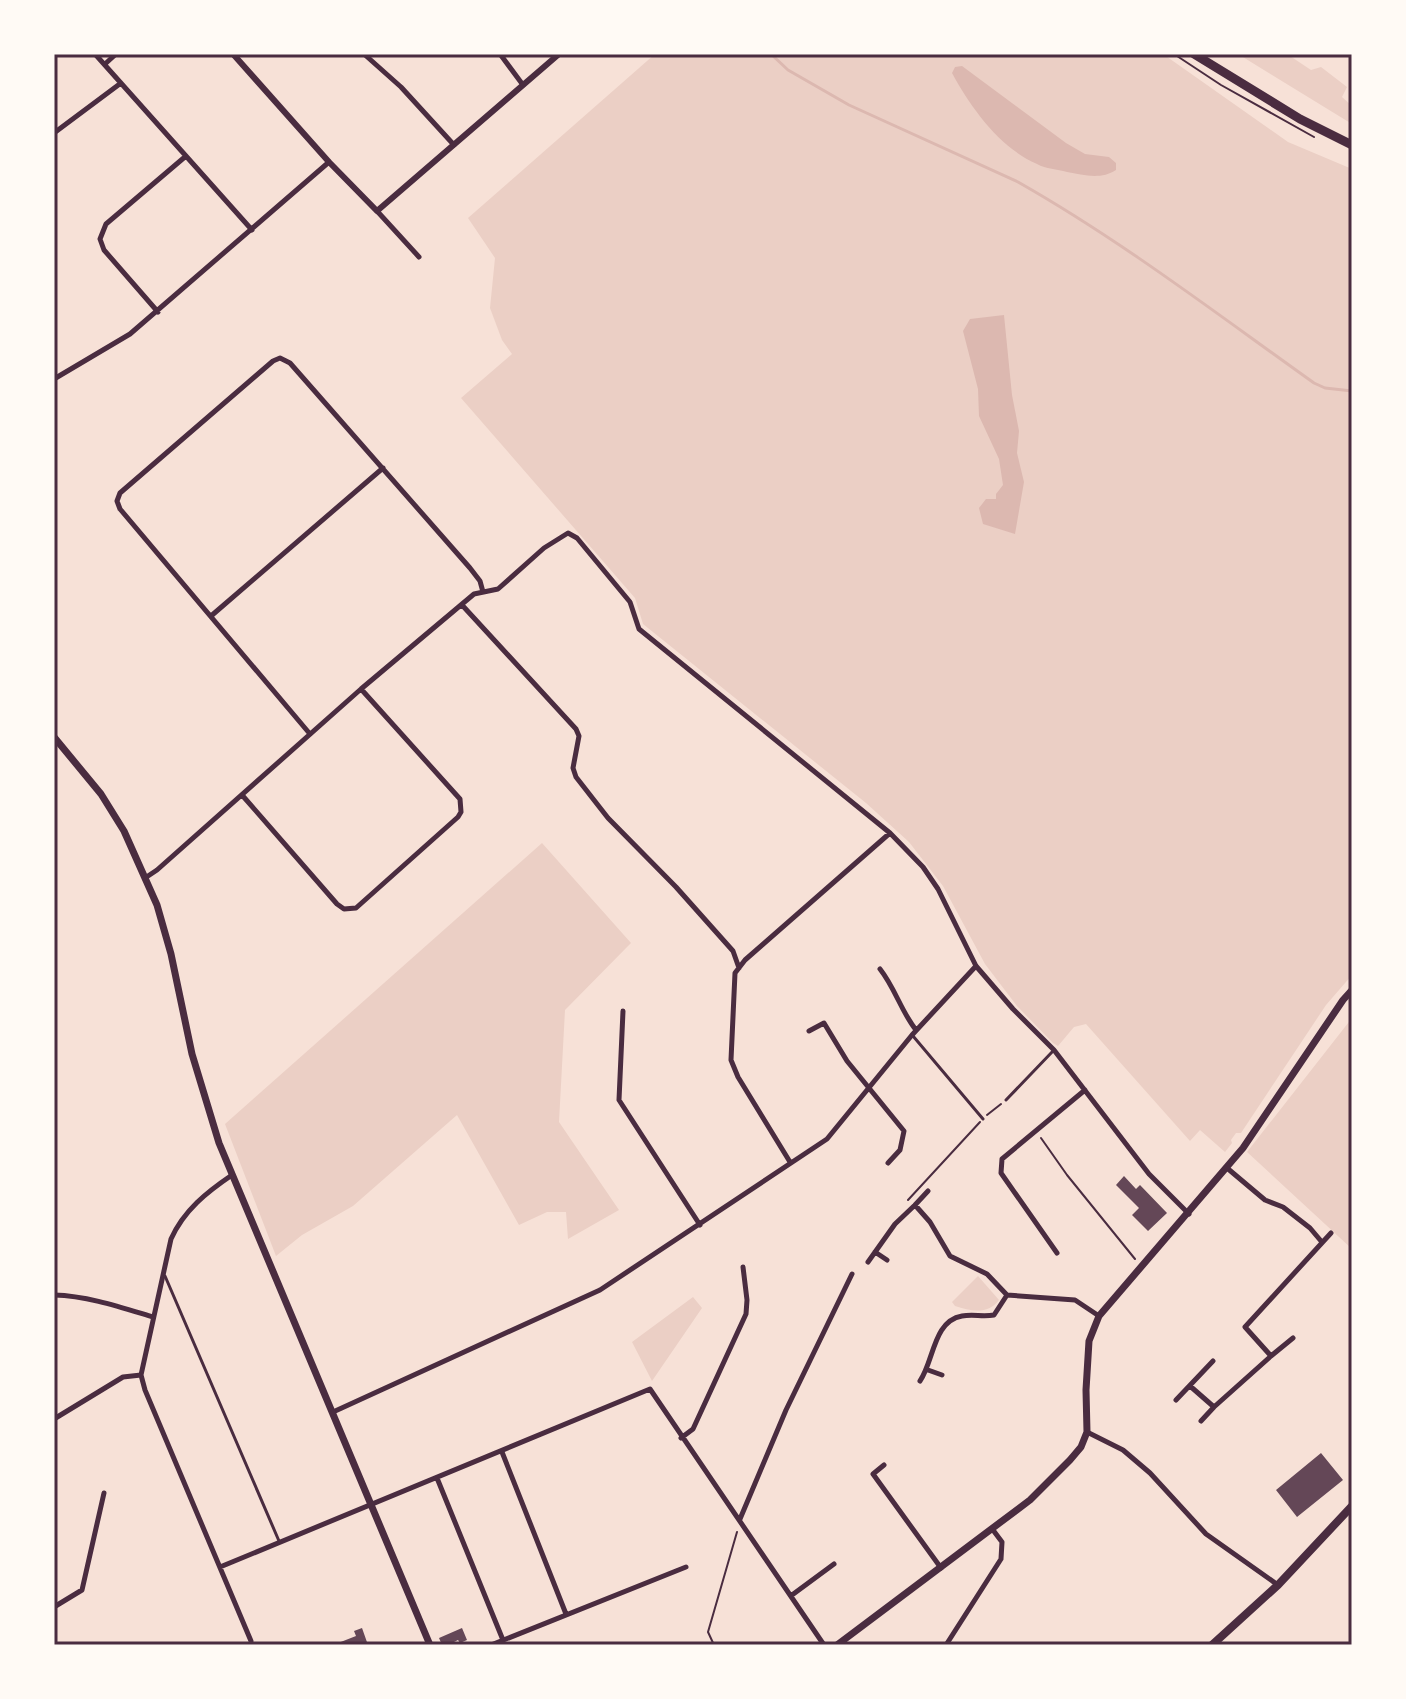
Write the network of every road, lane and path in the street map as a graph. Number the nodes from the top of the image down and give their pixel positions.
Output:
1 (95, 54) edge
2 (116, 54) edge
3 (233, 54) edge
4 (364, 54) edge
5 (500, 54) edge
6 (559, 54) edge
7 (1174, 54) edge
8 (1194, 54) edge
9 (105, 64) junction
10 (121, 83) junction
11 (524, 86) junction
12 (54, 133) edge
13 (1323, 142) dead end
14 (455, 145) junction
15 (1352, 145) edge
16 (186, 156) junction
17 (329, 162) junction
18 (377, 211) junction
19 (252, 230) junction
20 (419, 257) dead end
21 (158, 312) junction
22 (54, 379) edge
23 (383, 468) junction
24 (483, 592) junction
25 (462, 605) junction
26 (211, 616) junction
27 (361, 689) junction
28 (310, 734) junction
29 (54, 737) edge
30 (242, 795) junction
31 (890, 833) junction
32 (145, 878) junction
33 (976, 966) junction
34 (739, 968) junction
35 (880, 969) dead end
36 (1352, 990) edge
37 (623, 1011) dead end
38 (809, 1031) dead end
39 (914, 1032) junction
40 (1054, 1050) junction
41 (869, 1086) junction
42 (1085, 1090) junction
43 (1006, 1100) dead end
44 (983, 1119) dead end
45 (1035, 1130) junction
46 (790, 1162) junction
47 (888, 1163) dead end
48 (1227, 1168) junction
49 (233, 1175) junction
50 (928, 1191) dead end
51 (915, 1205) junction
52 (1189, 1214) junction
53 (700, 1225) junction
54 (1331, 1233) dead end
55 (1321, 1241) junction
56 (875, 1252) junction
57 (1057, 1253) dead end
58 (887, 1260) dead end
59 (868, 1262) dead end
60 (743, 1267) dead end
61 (1141, 1267) junction
62 (164, 1274) junction
63 (852, 1274) dead end
64 (54, 1295) edge
65 (1007, 1295) junction
66 (1099, 1316) junction
67 (153, 1317) junction
68 (1293, 1338) dead end
69 (1271, 1356) junction
70 (1213, 1361) dead end
71 (928, 1370) junction
72 (141, 1375) junction
73 (942, 1375) dead end
74 (920, 1381) dead end
75 (1190, 1386) junction
76 (1176, 1400) dead end
77 (1214, 1407) junction
78 (333, 1412) junction
79 (54, 1419) edge
80 (1201, 1421) dead end
81 (1087, 1432) junction
82 (681, 1438) junction
83 (502, 1452) junction
84 (884, 1465) dead end
85 (437, 1478) junction
86 (104, 1493) dead end
87 (372, 1504) junction
88 (1352, 1506) edge
89 (740, 1519) junction
90 (993, 1530) junction
91 (279, 1541) junction
92 (834, 1564) dead end
93 (220, 1567) junction
94 (686, 1567) dead end
95 (941, 1568) junction
96 (1278, 1585) junction
97 (792, 1595) junction
98 (54, 1607) edge
99 (566, 1614) junction
100 (251, 1641) dead end
101 (504, 1642) edge
102 (430, 1645) edge
103 (491, 1645) edge
104 (714, 1645) edge
105 (824, 1645) edge
106 (837, 1645) edge
107 (946, 1645) edge
108 (1212, 1645) edge

1 - 9 street
2 - 9 street
3 - 17 street
4 - 14 street
5 - 11 street
6 - 11 street
7 - 13 path
8 - 15 highway
9 - 10 street
10 - 12 street
10 - 16 street
11 - 14 street
14 - 18 street
16 - 19 street
16 - 21 street
17 - 18 street
17 - 19 street
18 - 20 street
19 - 21 street
21 - 22 street
23 - 24 street
23 - 26 street
23 - 26 street
24 - 25 street
24 - 31 street
25 - 27 street
25 - 34 street
26 - 28 street
27 - 28 street
27 - 30 street
28 - 30 street
29 - 32 main road
30 - 32 street
31 - 33 street
31 - 34 street
32 - 49 main road
33 - 39 street
33 - 40 street
34 - 46 street
35 - 39 street
36 - 48 main road
37 - 53 street
38 - 41 street
39 - 41 street
39 - 44 lane
40 - 42 street
40 - 43 lane
41 - 46 street
41 - 47 street
42 - 45 street
42 - 52 street
45 - 57 street
45 - 61 path
46 - 53 street
48 - 52 main road
48 - 55 street
49 - 62 street
49 - 78 main road
50 - 51 street
51 - 56 street
51 - 65 street
52 - 61 main road
53 - 78 street
54 - 55 street
55 - 69 street
56 - 58 street
56 - 59 street
60 - 82 street
61 - 66 main road
62 - 67 street
62 - 91 lane
63 - 89 street
64 - 67 street
65 - 66 street
65 - 71 street
66 - 81 main road
67 - 72 street
68 - 69 street
69 - 77 street
70 - 75 street
71 - 73 street
71 - 74 street
72 - 79 street
72 - 93 street
75 - 76 street
75 - 77 street
77 - 80 street
78 - 87 main road
81 - 90 main road
81 - 96 street
82 - 83 street
82 - 89 street
83 - 85 street
83 - 99 street
84 - 95 street
85 - 87 street
85 - 101 street
86 - 98 street
87 - 91 street
87 - 102 main road
88 - 96 main road
89 - 97 street
89 - 104 path
90 - 95 main road
90 - 107 street
91 - 93 street
92 - 97 street
93 - 100 street
94 - 99 street
95 - 106 main road
96 - 108 main road
97 - 105 street
99 - 101 street
101 - 103 street

